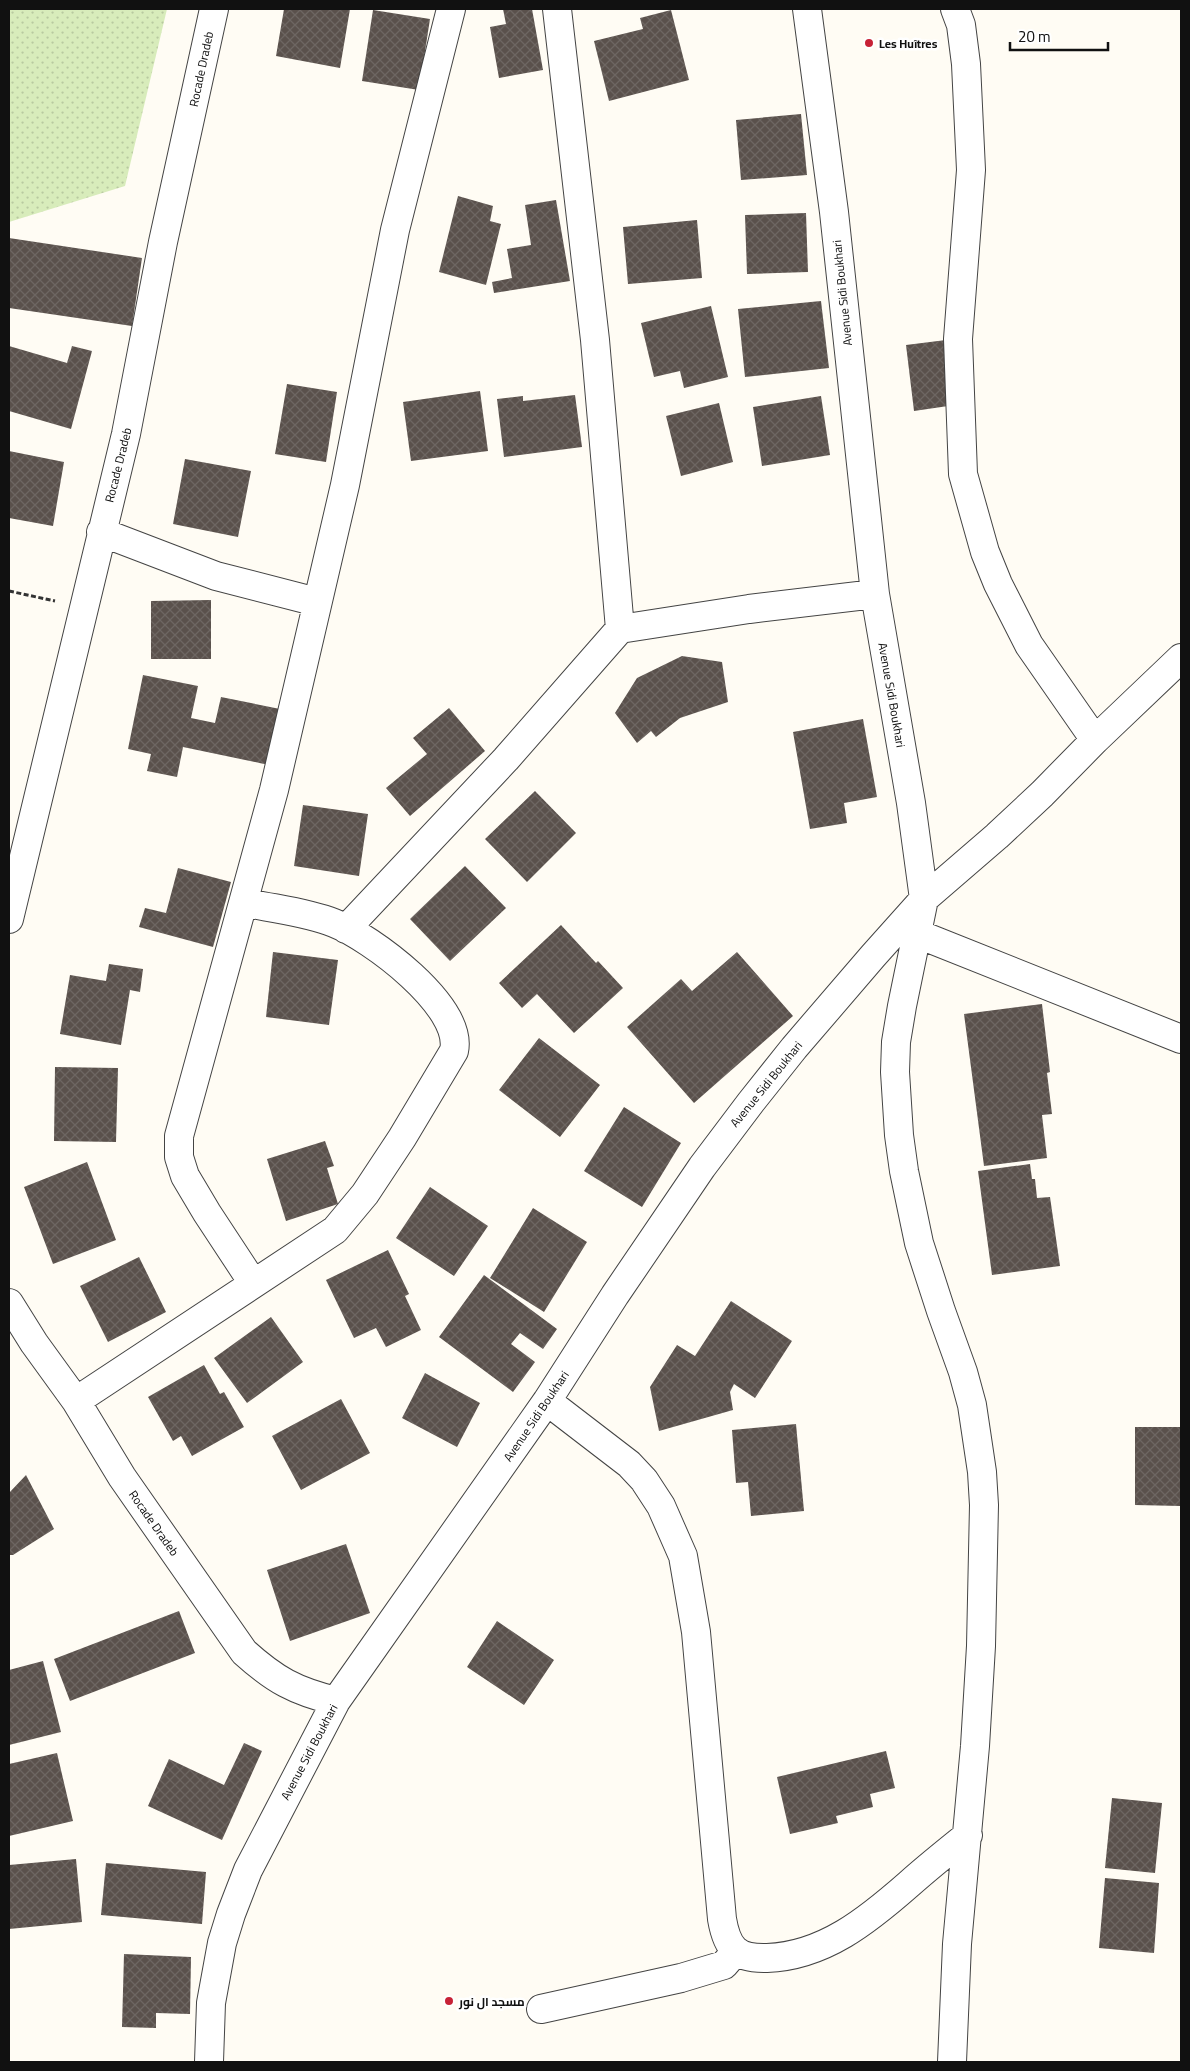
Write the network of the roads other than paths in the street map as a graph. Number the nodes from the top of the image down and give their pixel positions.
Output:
1 (214, 9) edge
2 (451, 9) edge
3 (557, 9) edge
4 (806, 9) edge
5 (956, 9) edge
6 (101, 532) junction
7 (875, 594) junction
8 (317, 602) junction
9 (620, 629) junction
10 (1181, 658) edge
11 (1095, 740) junction
12 (924, 899) junction
13 (244, 902) junction
14 (9, 919) edge
15 (346, 929) junction
16 (918, 934) junction
17 (1181, 1039) edge
18 (253, 1283) junction
19 (9, 1303) edge
20 (76, 1401) junction
21 (547, 1401) junction
22 (336, 1702) junction
23 (968, 1835) junction
24 (736, 1951) junction
25 (541, 2008) dead end
26 (208, 2062) edge
27 (952, 2062) edge

1 - 6 street, Rocade Dradeb
2 - 8 street
3 - 9 street
4 - 7 street, Avenue Sidi Boukhari
5 - 11 street
6 - 8 street
6 - 14 street, Rocade Dradeb
7 - 9 street
7 - 12 street, Avenue Sidi Boukhari
8 - 13 street
9 - 15 street
10 - 11 street
11 - 12 street
12 - 16 street
12 - 21 street, Avenue Sidi Boukhari
13 - 15 street
13 - 18 street
15 - 18 street
16 - 17 street
16 - 23 street
18 - 20 street
19 - 20 street, Rocade Dradeb
20 - 22 street, Rocade Dradeb
21 - 22 street, Avenue Sidi Boukhari
21 - 24 street
22 - 26 street, Avenue Sidi Boukhari
23 - 24 street
23 - 27 street
24 - 25 street

